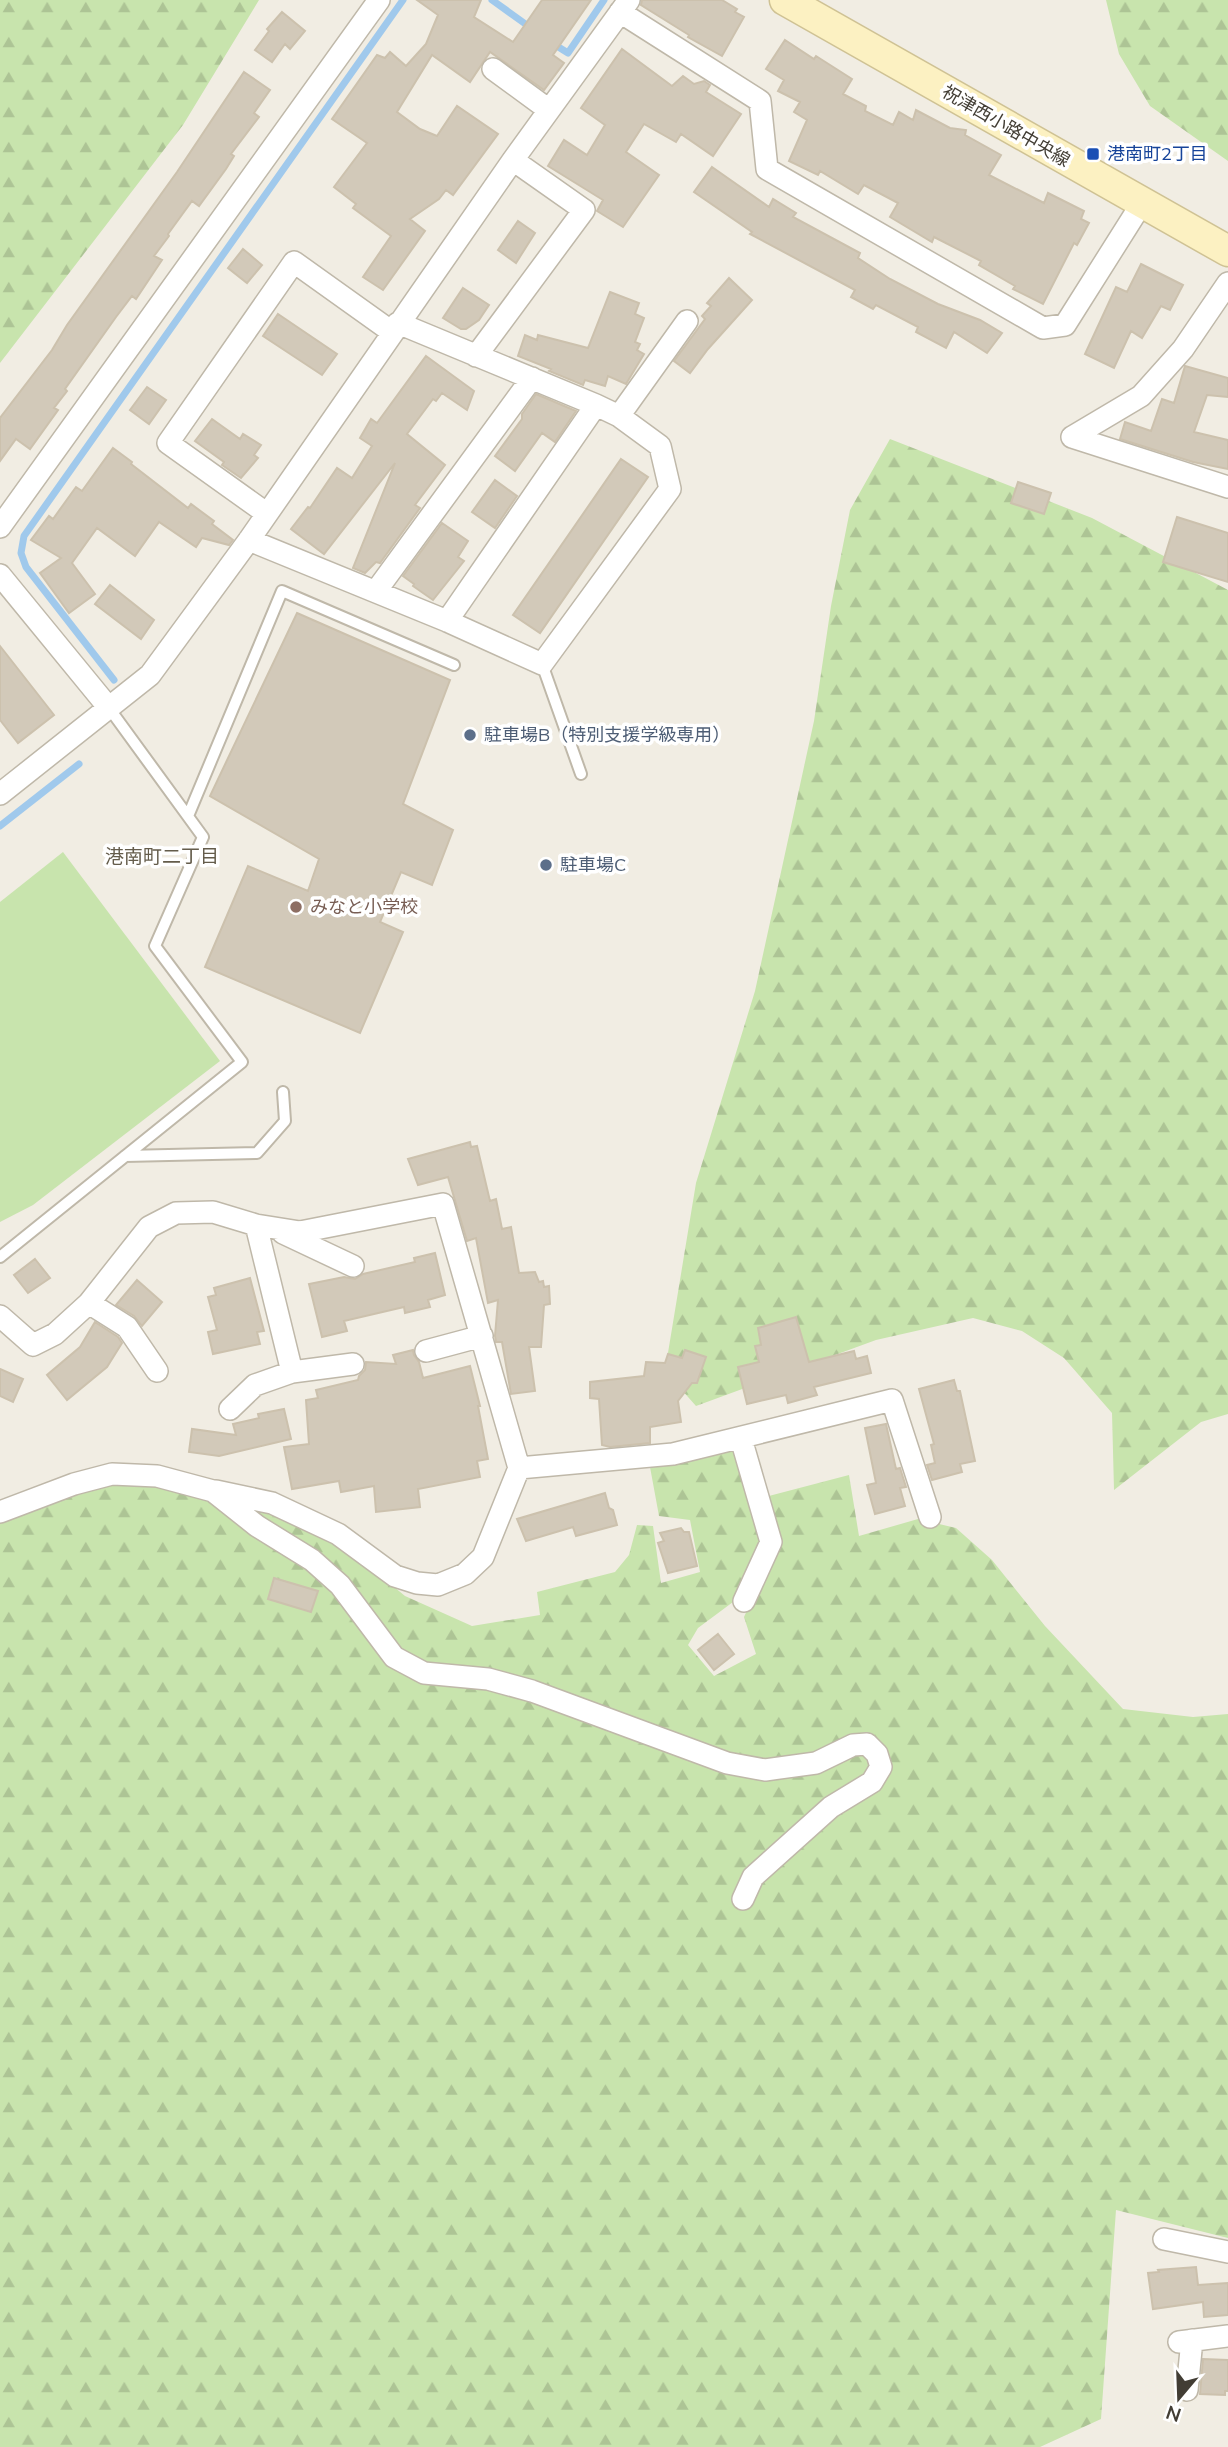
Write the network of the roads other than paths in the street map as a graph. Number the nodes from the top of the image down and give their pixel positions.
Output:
1 (379, 0) edge
2 (785, 0) edge
3 (625, 6) edge
4 (493, 69) dead end
5 (548, 110) junction
6 (513, 160) junction
7 (1142, 203) junction
8 (1228, 251) edge
9 (1228, 283) edge
10 (687, 321) dead end
11 (395, 328) junction
12 (476, 356) junction
13 (532, 378) junction
14 (596, 405) junction
15 (619, 416) junction
16 (1228, 487) edge
17 (266, 513) junction
18 (0, 527) edge
19 (249, 540) junction
20 (0, 575) edge
21 (376, 591) junction
22 (447, 621) junction
23 (542, 664) junction
24 (454, 665) dead end
25 (109, 708) junction
26 (581, 774) dead end
27 (0, 794) edge
28 (188, 816) junction
29 (283, 1091) dead end
30 (125, 1156) junction
31 (256, 1225) junction
32 (277, 1228) junction
33 (0, 1256) edge
34 (353, 1266) dead end
35 (89, 1303) junction
36 (0, 1315) edge
37 (482, 1336) junction
38 (426, 1351) dead end
39 (353, 1364) dead end
40 (157, 1371) dead end
41 (292, 1372) junction
42 (230, 1409) dead end
43 (738, 1438) junction
44 (519, 1468) junction
45 (213, 1491) junction
46 (0, 1512) edge
47 (930, 1517) dead end
48 (744, 1601) dead end
49 (743, 1899) dead end
50 (1164, 2239) dead end
51 (1228, 2252) edge
52 (1228, 2336) edge
53 (1187, 2390) dead end

1 - 18 street
2 - 7 main road, 祝津西小路中央線
3 - 5 street
3 - 7 street
4 - 5 street
5 - 6 street
6 - 11 street
6 - 12 street
7 - 8 main road, 祝津西小路中央線
9 - 16 street
10 - 15 street
11 - 12 street
11 - 17 street
11 - 17 street
12 - 13 street
13 - 14 street
13 - 21 street
14 - 15 street
14 - 22 street
15 - 23 street
17 - 19 street
19 - 21 street
19 - 25 street
20 - 25 street
21 - 22 street
22 - 23 street
23 - 26 lane
24 - 28 lane
25 - 27 street
25 - 28 lane
28 - 30 lane
29 - 30 lane
30 - 33 lane
31 - 32 street
31 - 35 street
31 - 41 street
32 - 34 street
32 - 37 street
35 - 36 street
35 - 40 street
37 - 38 street
37 - 44 street
39 - 41 street
41 - 42 street
43 - 44 street
43 - 47 street
43 - 48 street
44 - 45 street
45 - 46 street
45 - 49 street
50 - 51 street
52 - 53 street

